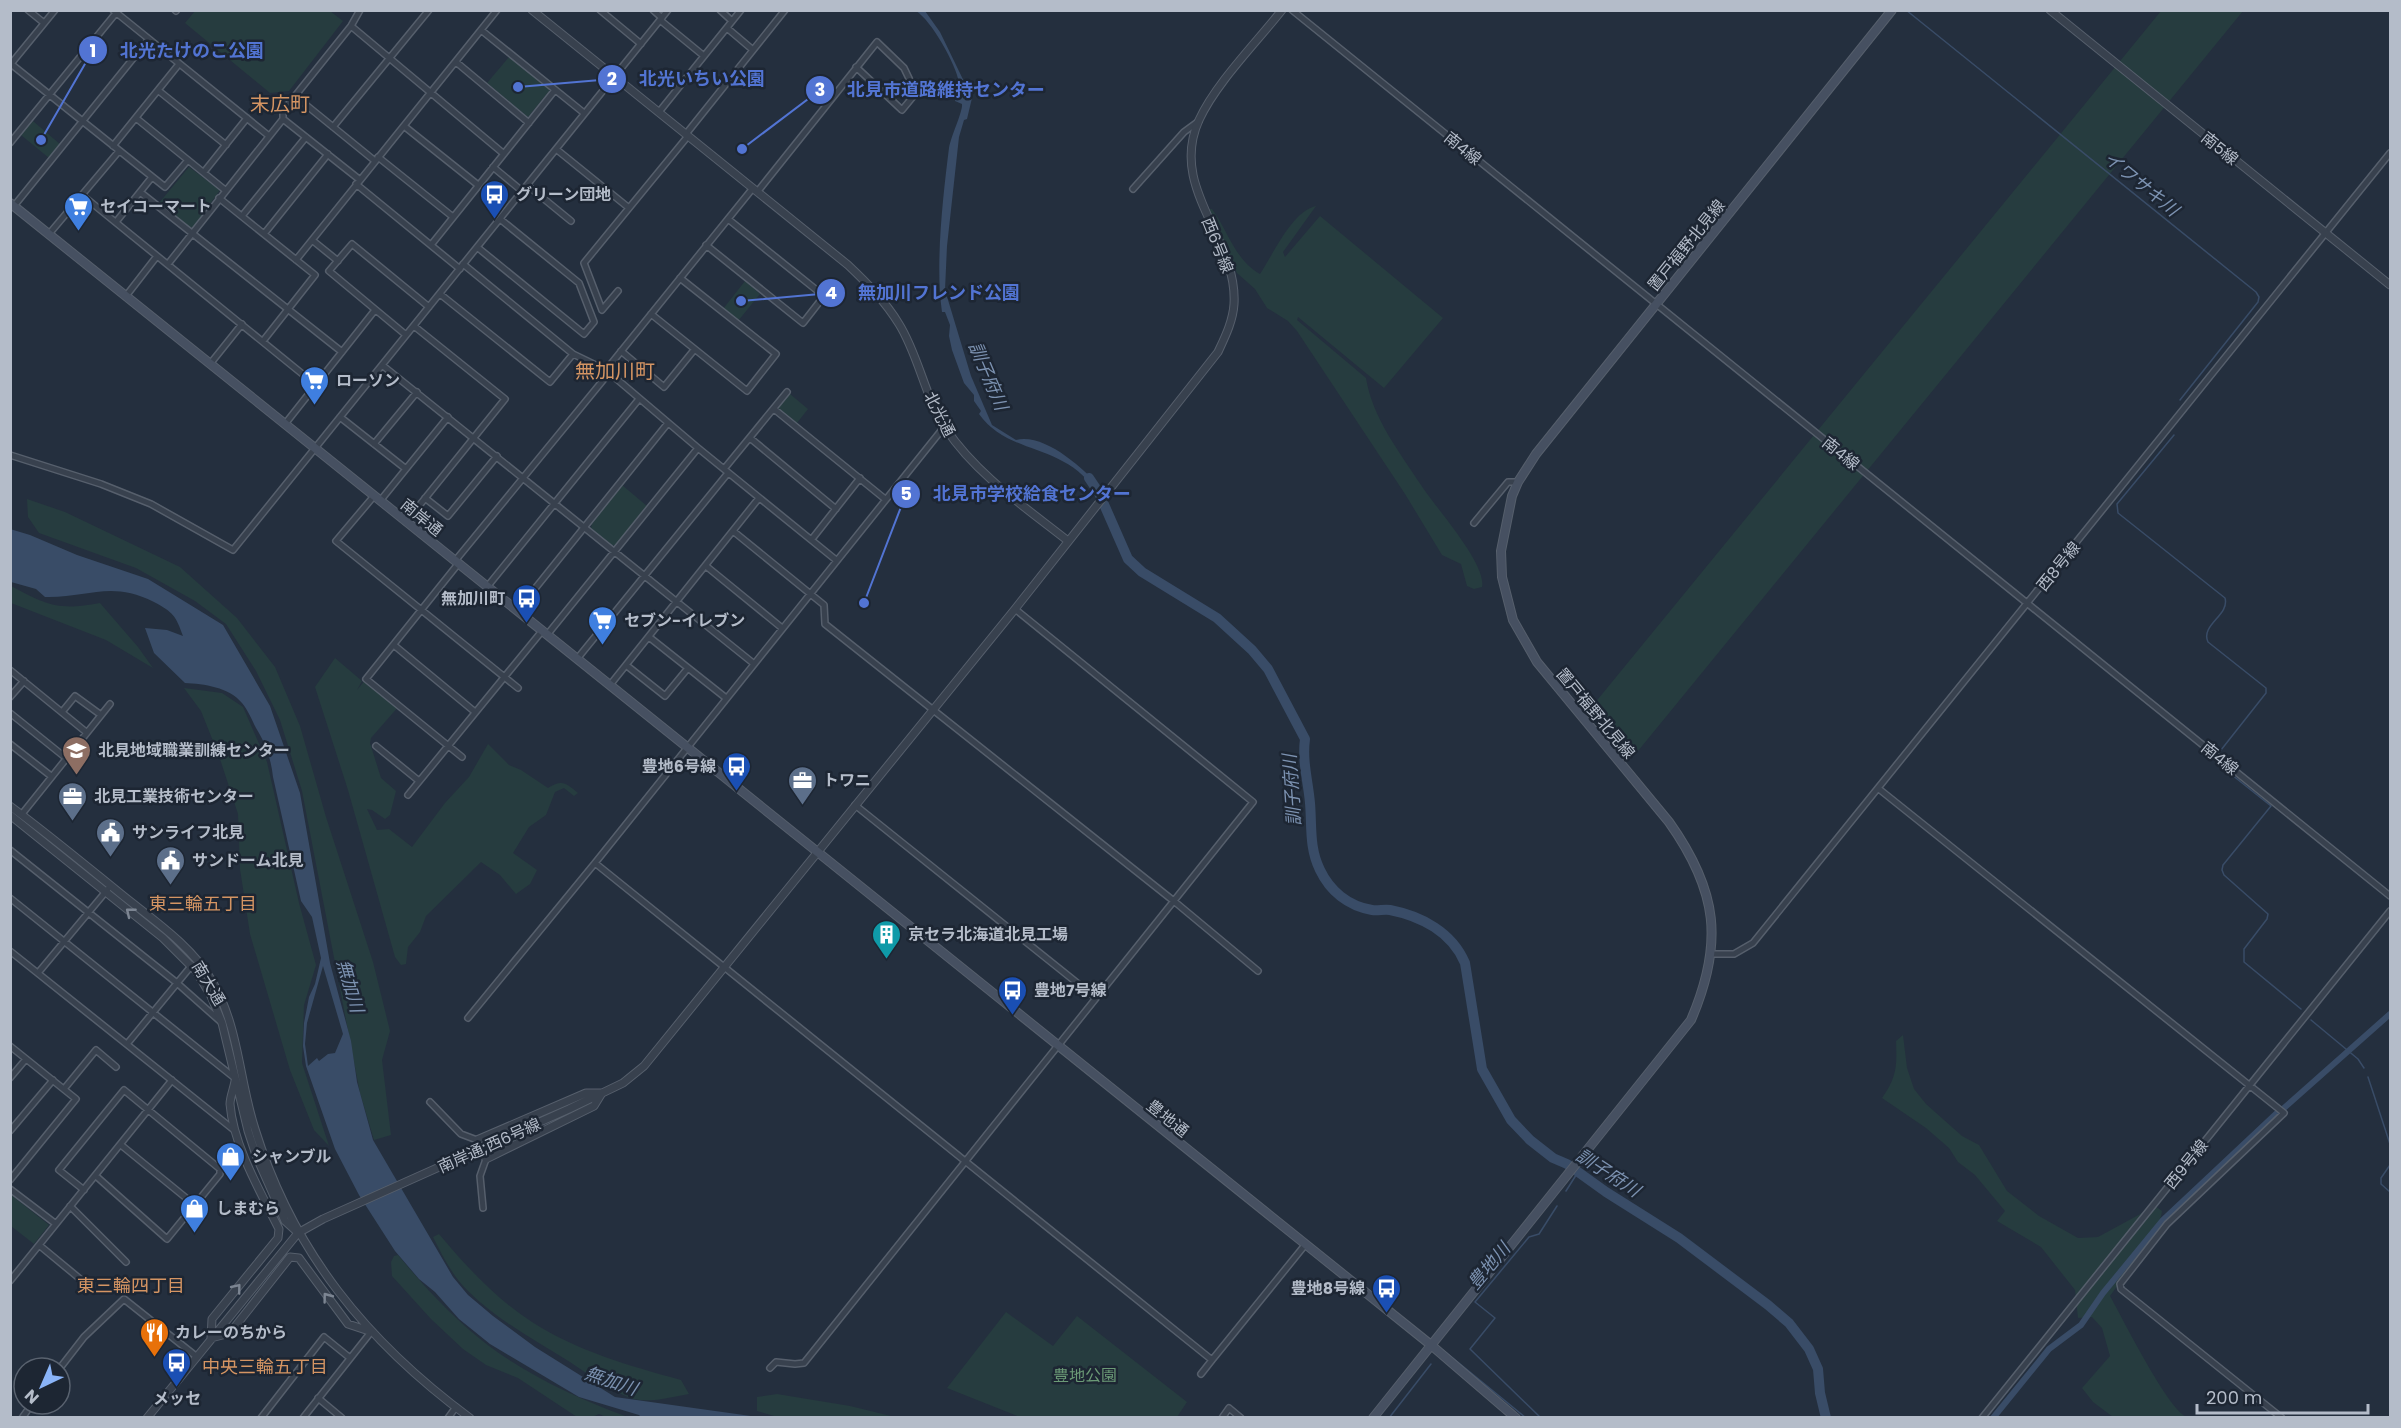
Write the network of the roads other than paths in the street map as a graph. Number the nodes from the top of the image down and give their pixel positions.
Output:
1 (28, 10) edge
2 (55, 10) edge
3 (360, 10) edge
4 (429, 10) edge
5 (497, 10) edge
6 (532, 10) edge
7 (600, 10) edge
8 (653, 10) edge
9 (668, 10) edge
10 (720, 10) edge
11 (741, 10) edge
12 (785, 10) edge
13 (1282, 10) edge
14 (1292, 10) edge
15 (1892, 10) edge
16 (2050, 10) edge
17 (114, 12) edge
18 (661, 19) junction
19 (732, 21) junction
20 (44, 23) junction
21 (351, 26) junction
22 (727, 28) junction
23 (482, 30) junction
24 (148, 40) junction
25 (641, 44) junction
26 (753, 50) junction
27 (704, 56) junction
28 (390, 57) junction
29 (456, 62) junction
30 (179, 64) junction
31 (11, 65) edge
32 (856, 67) junction
33 (614, 77) junction
34 (555, 90) junction
35 (159, 91) junction
36 (430, 93) junction
37 (50, 94) junction
38 (295, 96) junction
39 (659, 112) junction
40 (584, 113) junction
41 (136, 118) junction
42 (247, 118) junction
43 (284, 119) junction
44 (1199, 121) junction
45 (83, 122) junction
46 (529, 123) junction
47 (404, 126) junction
48 (333, 127) junction
49 (687, 135) junction
50 (269, 136) junction
51 (306, 137) junction
52 (10, 143) edge
53 (226, 145) junction
54 (113, 146) junction
55 (556, 149) junction
56 (119, 151) junction
57 (2391, 153) edge
58 (328, 154) junction
59 (504, 154) junction
60 (376, 159) junction
61 (188, 160) junction
62 (493, 167) junction
63 (204, 172) junction
64 (152, 177) junction
65 (358, 182) junction
66 (478, 185) junction
67 (527, 185) junction
68 (1133, 189) dead end
69 (225, 190) junction
70 (755, 190) junction
71 (522, 191) junction
72 (140, 192) junction
73 (82, 195) junction
74 (219, 198) junction
75 (12, 204) edge
76 (629, 208) junction
77 (242, 216) junction
78 (453, 217) junction
79 (500, 219) junction
80 (728, 219) junction
81 (571, 221) dead end
82 (116, 222) junction
83 (192, 232) junction
84 (2326, 233) junction
85 (49, 234) junction
86 (264, 234) junction
87 (312, 240) junction
88 (431, 245) junction
89 (706, 245) junction
90 (477, 247) junction
91 (158, 256) junction
92 (296, 260) junction
93 (338, 261) junction
94 (168, 264) junction
95 (462, 266) junction
96 (680, 278) junction
97 (2391, 285) edge
98 (618, 291) dead end
99 (440, 294) junction
100 (126, 296) junction
101 (1656, 303) junction
102 (429, 307) junction
103 (289, 309) junction
104 (375, 310) junction
105 (651, 314) junction
106 (242, 324) junction
107 (414, 326) junction
108 (406, 335) junction
109 (263, 341) junction
110 (694, 350) junction
111 (621, 351) junction
112 (342, 352) junction
113 (573, 354) junction
114 (210, 364) junction
115 (382, 365) junction
116 (608, 372) junction
117 (316, 385) junction
118 (417, 392) junction
119 (787, 392) dead end
120 (639, 399) junction
121 (774, 409) junction
122 (340, 417) junction
123 (448, 417) junction
124 (668, 423) junction
125 (285, 424) junction
126 (944, 427) junction
127 (474, 437) junction
128 (750, 438) junction
129 (374, 444) junction
130 (698, 448) junction
131 (315, 449) junction
132 (10, 455) edge
133 (497, 456) junction
134 (406, 470) junction
135 (726, 471) junction
136 (524, 478) junction
137 (860, 478) junction
138 (1518, 482) junction
139 (425, 498) junction
140 (759, 498) junction
141 (377, 499) junction
142 (885, 499) junction
143 (555, 502) junction
144 (836, 509) junction
145 (406, 522) junction
146 (1474, 523) dead end
147 (584, 526) junction
148 (733, 531) junction
149 (812, 539) junction
150 (1068, 541) junction
151 (616, 551) junction
152 (836, 560) junction
153 (456, 563) junction
154 (706, 566) junction
155 (645, 575) junction
156 (487, 587) junction
157 (810, 593) junction
158 (677, 602) junction
159 (2028, 603) junction
160 (1015, 609) junction
161 (422, 611) junction
162 (517, 611) junction
163 (782, 628) junction
164 (545, 633) junction
165 (649, 637) junction
166 (395, 646) junction
167 (577, 659) junction
168 (753, 663) junction
169 (626, 665) junction
170 (688, 668) junction
171 (10, 670) edge
172 (504, 678) junction
173 (24, 681) junction
174 (610, 685) junction
175 (518, 688) dead end
176 (10, 698) edge
177 (726, 698) junction
178 (110, 704) dead end
179 (932, 709) junction
180 (62, 712) junction
181 (476, 712) junction
182 (10, 713) edge
183 (101, 715) junction
184 (86, 732) junction
185 (10, 744) edge
186 (376, 746) dead end
187 (448, 746) junction
188 (687, 748) junction
189 (462, 757) dead end
190 (66, 758) junction
191 (51, 776) junction
192 (419, 781) junction
193 (1879, 789) junction
194 (408, 795) dead end
195 (855, 805) junction
196 (10, 806) edge
197 (16, 817) edge
198 (10, 828) edge
199 (10, 850) edge
200 (817, 853) junction
201 (596, 863) junction
202 (108, 889) junction
203 (2391, 896) edge
204 (10, 898) edge
205 (1175, 902) junction
206 (2391, 911) edge
207 (88, 912) junction
208 (66, 941) junction
209 (10, 951) edge
210 (1712, 954) junction
211 (194, 962) junction
212 (725, 967) junction
213 (1258, 971) dead end
214 (38, 973) junction
215 (177, 983) junction
216 (1096, 998) junction
217 (153, 1012) junction
218 (468, 1018) dead end
219 (222, 1023) junction
220 (127, 1044) junction
221 (10, 1046) edge
222 (1058, 1046) junction
223 (26, 1059) junction
224 (116, 1067) dead end
225 (10, 1078) edge
226 (52, 1080) junction
227 (171, 1080) junction
228 (240, 1080) junction
229 (2249, 1086) junction
230 (64, 1089) junction
231 (602, 1093) junction
232 (430, 1102) dead end
233 (149, 1109) junction
234 (10, 1131) edge
235 (236, 1131) junction
236 (478, 1142) joint
237 (121, 1145) junction
238 (484, 1156) joint
239 (966, 1161) junction
240 (96, 1176) junction
241 (10, 1180) edge
242 (10, 1189) edge
243 (84, 1190) junction
244 (70, 1206) junction
245 (196, 1206) junction
246 (483, 1208) dead end
247 (56, 1224) junction
248 (298, 1233) junction
249 (39, 1245) junction
250 (1305, 1245) junction
251 (126, 1262) dead end
252 (10, 1281) edge
253 (85, 1283) dead end
254 (371, 1332) junction
255 (211, 1338) junction
256 (1431, 1345) junction
257 (69, 1356) edge
258 (197, 1357) junction
259 (350, 1358) junction
260 (1212, 1360) junction
261 (770, 1368) dead end
262 (1202, 1374) dead end
263 (318, 1398) junction
264 (456, 1407) junction
265 (147, 1418) edge
266 (261, 1418) edge
267 (303, 1418) edge
268 (342, 1418) edge
269 (448, 1418) edge
270 (470, 1418) edge
271 (1222, 1418) edge
272 (1241, 1418) edge
273 (1373, 1418) edge
274 (1516, 1418) edge
275 (1982, 1418) edge
276 (2282, 1418) edge

1 - 20 street
2 - 20 street
3 - 21 street
4 - 28 street
5 - 23 street
6 - 33 street, 北光通
7 - 25 street
8 - 18 street
9 - 18 street
10 - 19 street
11 - 19 street
12 - 26 street
13 - 44 street, 西6号線
14 - 101 street, 南4線
15 - 101 main road, 置戸福野北見線
16 - 84 street, 南5線
17 - 24 street
17 - 37 street
18 - 25 street
18 - 27 street
19 - 22 street
20 - 31 street
21 - 28 street
21 - 38 street
22 - 26 street
22 - 27 street
23 - 29 street
23 - 34 street
24 - 30 street
24 - 45 street
25 - 33 street
26 - 49 street
27 - 39 street
28 - 36 street
28 - 48 street
29 - 36 street
29 - 46 street
30 - 35 street
30 - 42 street
31 - 37 street
32 - 32 street
32 - 70 street
33 - 39 street, 北光通
33 - 40 street
34 - 40 street
34 - 46 street
35 - 41 street
35 - 53 street
36 - 47 street
36 - 59 street
37 - 45 street
37 - 52 street
38 - 43 street
38 - 48 street
39 - 49 street, 北光通
40 - 55 street
41 - 54 street
41 - 61 street
42 - 50 street
42 - 53 street
43 - 50 street
43 - 51 street
44 - 68 street
44 - 150 street, 西6号線
45 - 54 street
45 - 75 street
46 - 59 street
47 - 60 street
47 - 66 street
48 - 60 street
49 - 70 street, 北光通
49 - 76 street
50 - 69 street
51 - 58 street
51 - 77 street
53 - 63 street
54 - 56 street
55 - 67 street
55 - 76 street
56 - 64 street
56 - 73 street
57 - 84 street, 西8号線
58 - 65 street
58 - 86 street
59 - 62 street
60 - 65 street
60 - 78 street
61 - 63 street
61 - 64 street
62 - 66 street
62 - 71 street
63 - 69 street
64 - 72 street
65 - 87 street
65 - 88 street
66 - 78 street
67 - 71 street
67 - 81 street
69 - 74 street
70 - 80 street
70 - 126 street, 北光通
71 - 79 street
72 - 82 street
72 - 83 street
73 - 82 street
73 - 85 street
74 - 77 street
74 - 83 street
75 - 85 main road, 南岸通
76 - 98 street
77 - 86 street
78 - 88 street
79 - 90 street
79 - 90 street
80 - 89 street
80 - 89 street
82 - 91 street
83 - 94 street
83 - 103 street
84 - 97 street, 南5線
84 - 159 street, 西8号線
85 - 100 main road, 南岸通
86 - 92 street
87 - 92 street
87 - 93 street
88 - 95 street
89 - 96 street
90 - 95 street
91 - 94 street
91 - 100 street
92 - 103 street
93 - 102 street
93 - 104 street
94 - 106 street
95 - 99 street
95 - 113 street
96 - 105 street
96 - 110 street
99 - 102 street
99 - 113 street
100 - 114 main road, 南岸通
101 - 138 main road, 置戸福野北見線
101 - 159 street, 南4線
102 - 107 street
103 - 109 street
103 - 112 street
104 - 108 street
104 - 112 street
105 - 110 street
105 - 111 street
106 - 109 street
106 - 114 street
107 - 108 street
107 - 127 street
108 - 115 street
109 - 117 street
110 - 111 street
111 - 116 street
112 - 117 street
113 - 116 street
114 - 125 main road, 南岸通
115 - 118 street
115 - 122 street
116 - 120 street
116 - 136 street
117 - 125 street
118 - 123 street
118 - 129 street
119 - 121 street
120 - 124 street
120 - 143 street
121 - 128 street
121 - 137 street
122 - 129 street
122 - 131 street
123 - 127 street
123 - 134 street
124 - 130 street
124 - 147 street
125 - 131 main road, 南岸通
126 - 142 street
126 - 150 street, 北光通
127 - 133 street
127 - 139 street
128 - 135 street
128 - 144 street
129 - 134 street
130 - 135 street
130 - 151 street
131 - 132 street
131 - 141 main road, 南岸通
133 - 136 street
133 - 139 street
134 - 141 street
135 - 140 street
135 - 155 street
136 - 143 street
136 - 153 street
137 - 142 street
137 - 144 street
138 - 146 street
138 - 210 main road, 置戸福野北見線
139 - 145 street
140 - 148 street
140 - 149 street
141 - 145 main road, 南岸通
141 - 161 street
142 - 152 street
143 - 147 street
143 - 156 street
144 - 149 street
145 - 153 main road, 南岸通
147 - 151 street
147 - 162 street
148 - 154 street
148 - 157 street
149 - 152 street
150 - 160 street
151 - 155 street
151 - 164 street
152 - 157 street
153 - 156 main road, 南岸通
153 - 161 street
154 - 158 street
154 - 163 street
155 - 158 street
155 - 167 street
156 - 162 main road, 南岸通
157 - 163 street
157 - 179 street
158 - 165 street
158 - 168 street
159 - 193 street, 西8号線
159 - 203 street, 南4線
160 - 179 street
160 - 205 street
161 - 166 street
161 - 172 street
162 - 164 main road, 南岸通
163 - 168 street
164 - 167 main road, 南岸通
164 - 172 street
165 - 169 street
165 - 170 street
166 - 181 street
166 - 187 street
167 - 174 main road, 南岸通
168 - 177 street
169 - 170 street
169 - 174 street
170 - 177 street
171 - 173 street
172 - 175 street
172 - 181 street
173 - 176 street
173 - 180 street
174 - 188 main road, 南岸通
177 - 188 street
178 - 183 street
179 - 195 street
179 - 205 street
180 - 183 street
180 - 184 street
181 - 187 street
182 - 190 street
183 - 184 street
184 - 190 street
185 - 191 street
186 - 192 street
187 - 189 street
187 - 192 street
188 - 200 main road, 南岸通
188 - 201 street
190 - 191 street
191 - 197 street
192 - 194 street
193 - 210 street, 西8号線
193 - 229 street
195 - 200 street
195 - 216 street
196 - 197 street, 南大通
197 - 198 street
197 - 202 street, 南大通
199 - 207 street
200 - 212 street, 南岸通;西6号線
200 - 222 main road, 豊地通
201 - 212 street
201 - 218 street
202 - 207 street
202 - 211 street, 南大通
204 - 208 street
205 - 213 street
205 - 216 street
206 - 229 street, 西9号線
207 - 208 street
207 - 215 street
208 - 214 street
208 - 217 street
209 - 214 street
210 - 256 main road, 置戸福野北見線
211 - 215 street
211 - 219 street, 南大通
211 - 228 street, 南大通
212 - 231 street, 南岸通;西6号線
212 - 239 street
214 - 220 street
215 - 217 street
215 - 219 street
216 - 222 street
217 - 220 street
217 - 228 street
219 - 228 street, 南大通
220 - 227 street
221 - 223 street
222 - 239 street
222 - 250 main road, 豊地通
223 - 225 street
223 - 226 street
224 - 230 street
226 - 230 street
226 - 234 street
227 - 233 street
227 - 235 street
228 - 235 street
228 - 248 street, 南大通
229 - 275 street, 西9号線
229 - 276 street
230 - 241 street
231 - 236 street
231 - 238 street
231 - 248 street, 南岸通;西6号線
232 - 236 street
233 - 237 street
233 - 243 street
233 - 245 street
255 -> 235 street
237 - 240 street
237 - 245 street
238 - 246 street
239 - 260 street
239 - 261 street
240 - 243 street
240 - 245 street
242 - 247 street
243 - 244 street
244 - 247 street
244 - 251 street
247 - 249 street
248 - 254 street, 南大通
248 - 255 street, 南岸通;西6号線
249 - 252 street
249 - 253 street
250 - 256 main road, 豊地通
250 - 260 street
254 -> 255 street
254 - 259 street
254 - 264 street, 南大通
255 - 258 street, 南岸通;西6号線
256 - 273 main road
256 - 274 main road
257 - 258 street
258 - 265 street, 南岸通;西6号線
259 - 263 street
259 - 266 street
260 - 262 street
263 - 267 street
263 - 268 street
264 - 269 street
264 - 270 street, 南大通
271 - 272 street

